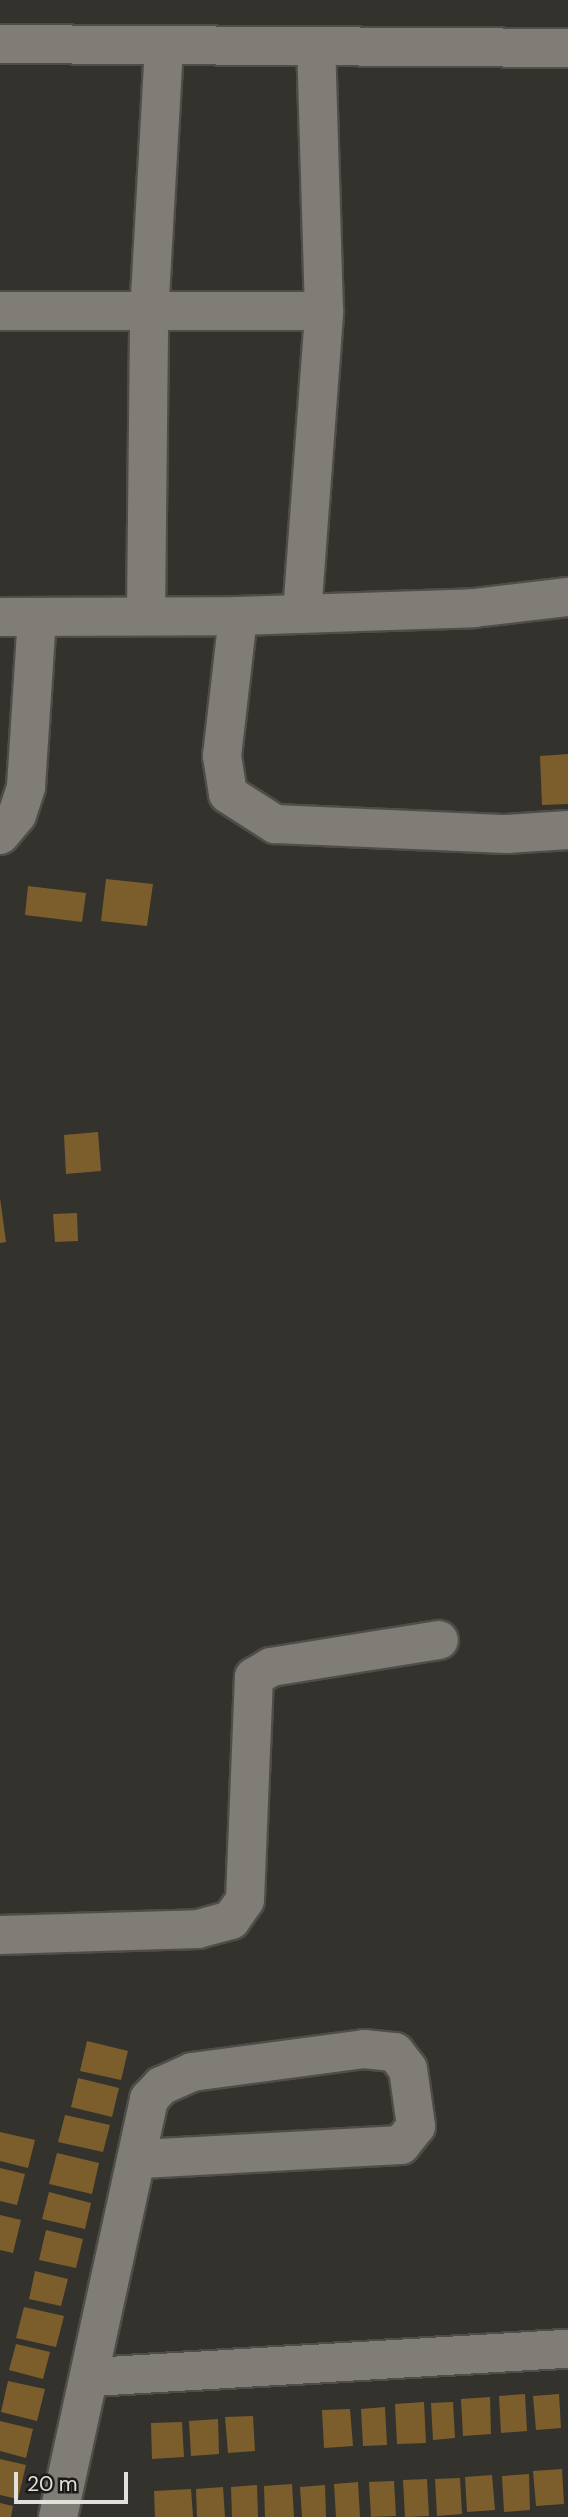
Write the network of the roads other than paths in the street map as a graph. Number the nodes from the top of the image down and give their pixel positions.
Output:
1 (0, 44) edge
2 (316, 47) junction
3 (164, 48) junction
4 (568, 48) edge
5 (0, 311) edge
6 (324, 311) junction
7 (149, 315) junction
8 (568, 597) edge
9 (302, 614) junction
10 (146, 615) junction
11 (19, 617) edge
12 (238, 617) junction
13 (568, 830) edge
14 (0, 835) edge
15 (439, 1640) dead end
16 (0, 1934) edge
17 (141, 2159) junction
18 (568, 2349) edge
19 (92, 2378) junction
20 (58, 2517) edge

1 - 3 street
2 - 3 street
2 - 4 street
2 - 6 street
3 - 7 street
5 - 7 street
6 - 7 street
6 - 9 street
7 - 10 street
8 - 9 street
9 - 12 street
10 - 11 street
10 - 12 street
11 - 14 street
12 - 13 street
15 - 16 street
17 - 17 street
17 - 19 street
18 - 19 street
19 - 20 street

